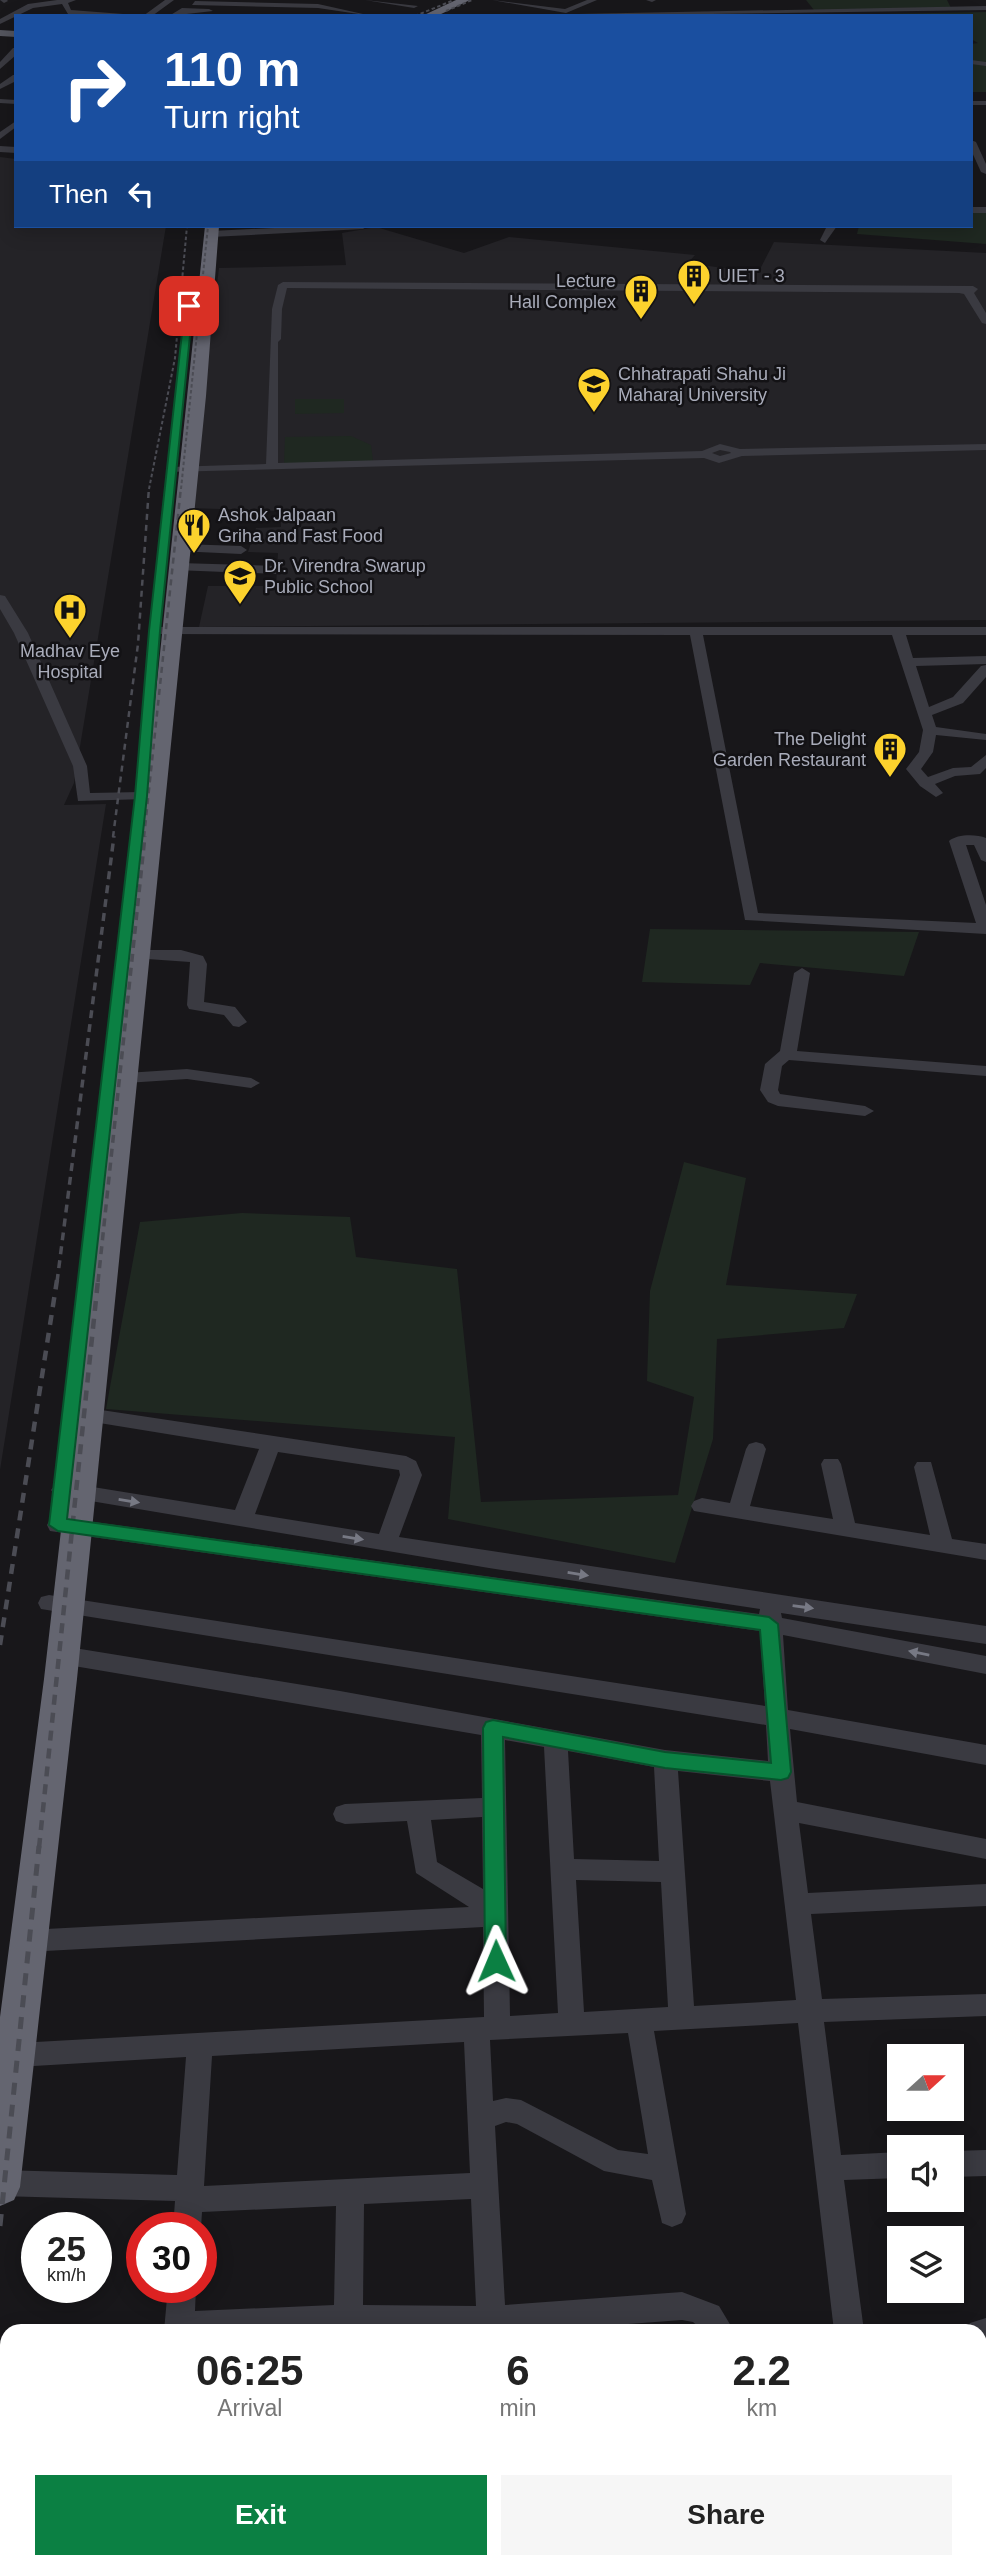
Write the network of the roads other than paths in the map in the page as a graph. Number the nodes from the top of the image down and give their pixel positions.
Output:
1 (129, 0) edge
2 (170, 0) edge
3 (310, 0) edge
4 (465, 0) edge
5 (479, 0) edge
6 (496, 0) edge
7 (568, 0) edge
8 (594, 0) edge
9 (800, 0) edge
10 (971, 0) edge
11 (147, 1) edge
12 (197, 1) edge
13 (69, 2) edge
14 (512, 2) edge
15 (347, 3) dead end
16 (650, 3) edge
17 (23, 5) edge
18 (114, 5) dead end
19 (580, 5) junction
20 (0, 6) edge
21 (318, 6) junction
22 (609, 6) edge
23 (368, 8) edge
24 (546, 8) junction
25 (985, 9) edge
26 (182, 10) junction
27 (379, 10) dead end
28 (501, 10) dead end
29 (810, 12) junction
30 (296, 13) dead end
31 (530, 13) dead end
32 (40, 14) edge
33 (112, 14) edge
34 (133, 14) edge
35 (135, 14) edge
36 (150, 14) edge
37 (176, 14) edge
38 (250, 14) edge
39 (280, 14) edge
40 (313, 14) edge
41 (348, 14) edge
42 (395, 14) edge
43 (432, 14) edge
44 (445, 14) edge
45 (712, 14) edge
46 (850, 14) edge
47 (14, 53) edge
48 (3, 70) edge
49 (8, 93) edge
50 (0, 101) edge
51 (14, 125) edge
52 (0, 126) edge
53 (0, 136) edge
54 (986, 144) edge
55 (975, 149) edge
56 (986, 172) edge
57 (207, 228) edge
58 (831, 228) edge
59 (825, 240) dead end
60 (986, 289) edge
61 (966, 290) junction
62 (986, 321) edge
63 (986, 447) edge
64 (272, 467) junction
65 (180, 470) junction
66 (241, 550) dead end
67 (180, 558) junction
68 (277, 570) dead end
69 (0, 599) edge
70 (164, 631) junction
71 (986, 631) edge
72 (696, 632) junction
73 (898, 632) junction
74 (986, 660) edge
75 (908, 662) junction
76 (986, 669) edge
77 (926, 713) junction
78 (930, 730) junction
79 (981, 737) dead end
80 (986, 759) edge
81 (141, 796) junction
82 (984, 847) edge
83 (986, 928) edge
84 (139, 955) junction
85 (802, 973) dead end
86 (239, 1022) dead end
87 (788, 1053) junction
88 (986, 1071) edge
89 (126, 1078) junction
90 (251, 1083) dead end
91 (865, 1111) dead end
92 (96, 1272) junction
93 (88, 1415) junction
94 (271, 1444) junction
95 (756, 1449) dead end
96 (831, 1464) dead end
97 (924, 1466) dead end
98 (69, 1491) junction
99 (702, 1506) dead end
100 (738, 1512) junction
101 (242, 1519) junction
102 (65, 1526) junction
103 (846, 1530) junction
104 (386, 1543) junction
105 (943, 1545) junction
106 (986, 1552) edge
107 (58, 1604) junction
108 (770, 1613) junction
109 (986, 1635) edge
110 (62, 1655) junction
111 (986, 1665) edge
112 (776, 1717) junction
113 (493, 1728) junction
114 (555, 1739) junction
115 (986, 1755) edge
116 (665, 1760) junction
117 (781, 1772) junction
118 (494, 1807) junction
119 (786, 1810) junction
120 (418, 1811) junction
121 (345, 1814) dead end
122 (986, 1849) edge
123 (563, 1869) junction
124 (673, 1872) junction
125 (986, 1895) edge
126 (797, 1904) junction
127 (495, 1913) junction
128 (27, 1941) junction
129 (986, 2005) edge
130 (810, 2011) junction
131 (682, 2018) junction
132 (639, 2021) junction
133 (572, 2024) junction
134 (0, 2028) edge
135 (486, 2029) junction
136 (200, 2045) junction
137 (6, 2055) edge
138 (482, 2117) junction
139 (986, 2163) edge
140 (964, 2164) edge
141 (887, 2166) edge
142 (664, 2167) junction
143 (829, 2168) junction
144 (0, 2185) edge
145 (485, 2185) junction
146 (350, 2192) junction
147 (189, 2194) junction
148 (188, 2212) edge
149 (672, 2214) dead end
150 (181, 2303) edge
151 (348, 2319) junction
152 (179, 2324) edge
153 (254, 2324) edge
154 (467, 2324) edge
155 (491, 2324) edge
156 (501, 2324) edge
157 (716, 2324) edge
158 (848, 2324) edge

1 - 11 street
2 - 36 street
3 - 21 street
4 - 43 highway
5 - 44 highway
6 - 14 street
7 - 24 street
8 - 19 street
8 - 22 street
9 - 29 street
10 - 25 street
11 - 35 street
12 - 21 street
12 - 26 street
13 - 17 street
13 - 33 street
14 - 24 street
14 - 28 street
15 - 23 street
16 - 22 street
17 - 20 street
17 - 32 street
18 - 34 street
19 - 22 street
19 - 24 street
21 - 40 street
21 - 41 street
23 - 27 street
23 - 41 street
23 - 42 street
24 - 31 street
25 - 29 street
25 - 46 street
26 - 37 street
26 - 38 street
29 - 45 street
30 - 39 street
38 - 39 street
47 - 48 street
49 - 50 street
51 - 52 street
51 - 53 street
54 - 55 street
55 - 56 street
57 - 65 highway
58 - 59 street
60 - 61 street
61 - 62 street
61 - 64 street
63 - 64 street
64 - 65 street
65 - 67 highway
65 - 70 highway
66 - 67 street
67 - 68 street
67 - 70 highway
69 - 81 street
70 - 72 street
70 - 81 highway
70 - 84 highway
71 - 73 street
72 - 73 street
72 - 83 street
73 - 75 street
74 - 75 street
75 - 77 street
76 - 77 street
77 - 78 street
78 - 79 street
78 - 80 street
81 - 92 highway
82 - 83 street
84 - 86 street
84 - 89 highway
85 - 87 street
87 - 88 street
87 - 91 street
89 - 90 street
89 - 92 highway
92 - 93 highway
92 - 98 highway
93 - 94 street
93 - 98 highway
94 - 101 street
94 - 104 street
95 - 100 street
96 - 103 street
97 - 105 street
98 -> 101 street
98 - 102 highway
99 - 100 street
100 - 103 street
101 -> 104 street
102 - 107 highway
102 - 108 street
103 - 105 street
104 -> 108 street
105 - 106 street
107 - 110 highway
107 - 112 street
107 - 134 highway
108 -> 109 street
111 -> 108 street
108 - 112 street
110 - 113 street
110 - 128 highway
112 - 115 street
112 - 117 street
113 - 114 street
113 - 118 street
114 - 116 street
114 - 123 street
116 - 117 street
116 - 124 street
117 - 119 street
118 - 120 street
118 - 127 street
119 - 122 street
119 - 126 street
120 - 121 street
120 - 127 street
123 - 124 street
123 - 133 street
124 - 131 street
125 - 126 street
126 - 130 street
127 - 128 street
127 - 135 street
128 - 137 highway
129 - 130 street
130 - 131 street
130 - 143 street
131 - 132 street
132 - 133 street
132 - 142 street
133 - 135 street
135 - 136 street
135 - 138 street
136 - 137 street
136 - 147 street
137 - 144 highway
138 - 142 street
138 - 145 street
139 - 140 street
141 - 143 street
142 - 149 street
143 - 158 street
144 - 147 street
145 - 146 street
145 - 155 street
146 - 147 street
146 - 151 street
147 - 148 street
150 - 152 street
151 - 153 street
151 - 154 street
156 - 157 street

